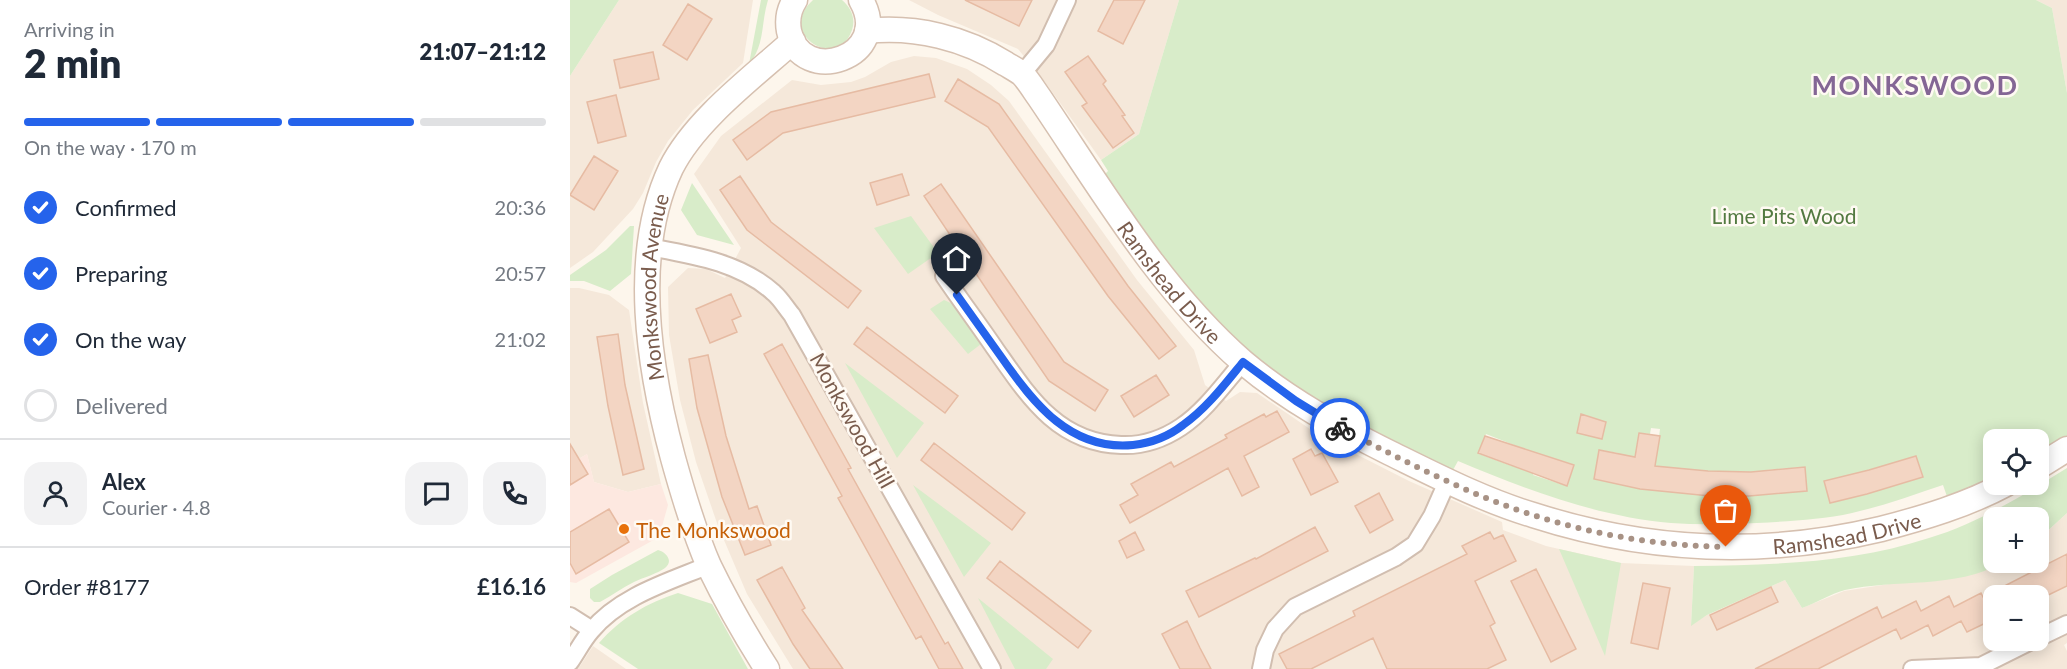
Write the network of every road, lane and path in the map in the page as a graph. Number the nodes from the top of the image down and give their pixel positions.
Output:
1 (795, 0) edge
2 (861, 0) edge
3 (1067, 0) edge
4 (867, 31) junction
5 (793, 40) junction
6 (1022, 74) junction
7 (649, 248) junction
8 (944, 276) dead end
9 (1243, 362) junction
10 (2067, 448) edge
11 (2049, 460) edge
12 (1448, 482) junction
13 (1983, 494) edge
14 (709, 565) junction
15 (570, 616) edge
16 (2067, 624) edge
17 (592, 630) junction
18 (2049, 633) edge
19 (2011, 651) edge
20 (570, 662) edge
21 (767, 669) edge
22 (992, 669) edge
23 (1261, 669) edge
24 (1912, 669) edge

1 - 5 street
2 - 4 street
3 - 6 street
4 - 5 street
4 - 6 street, Ramshead Drive
5 - 7 street, Monkswood Avenue
6 - 9 street, Ramshead Drive
7 - 14 street, Monkswood Avenue
7 - 22 street, Monkswood Hill
8 - 9 street
9 - 12 street, Ramshead Drive
10 - 11 street
12 - 13 street, Ramshead Drive
12 - 23 street
14 - 17 street
14 - 21 street, Monkswood Avenue
15 - 17 street
16 - 18 street
17 - 20 street
19 - 24 street

